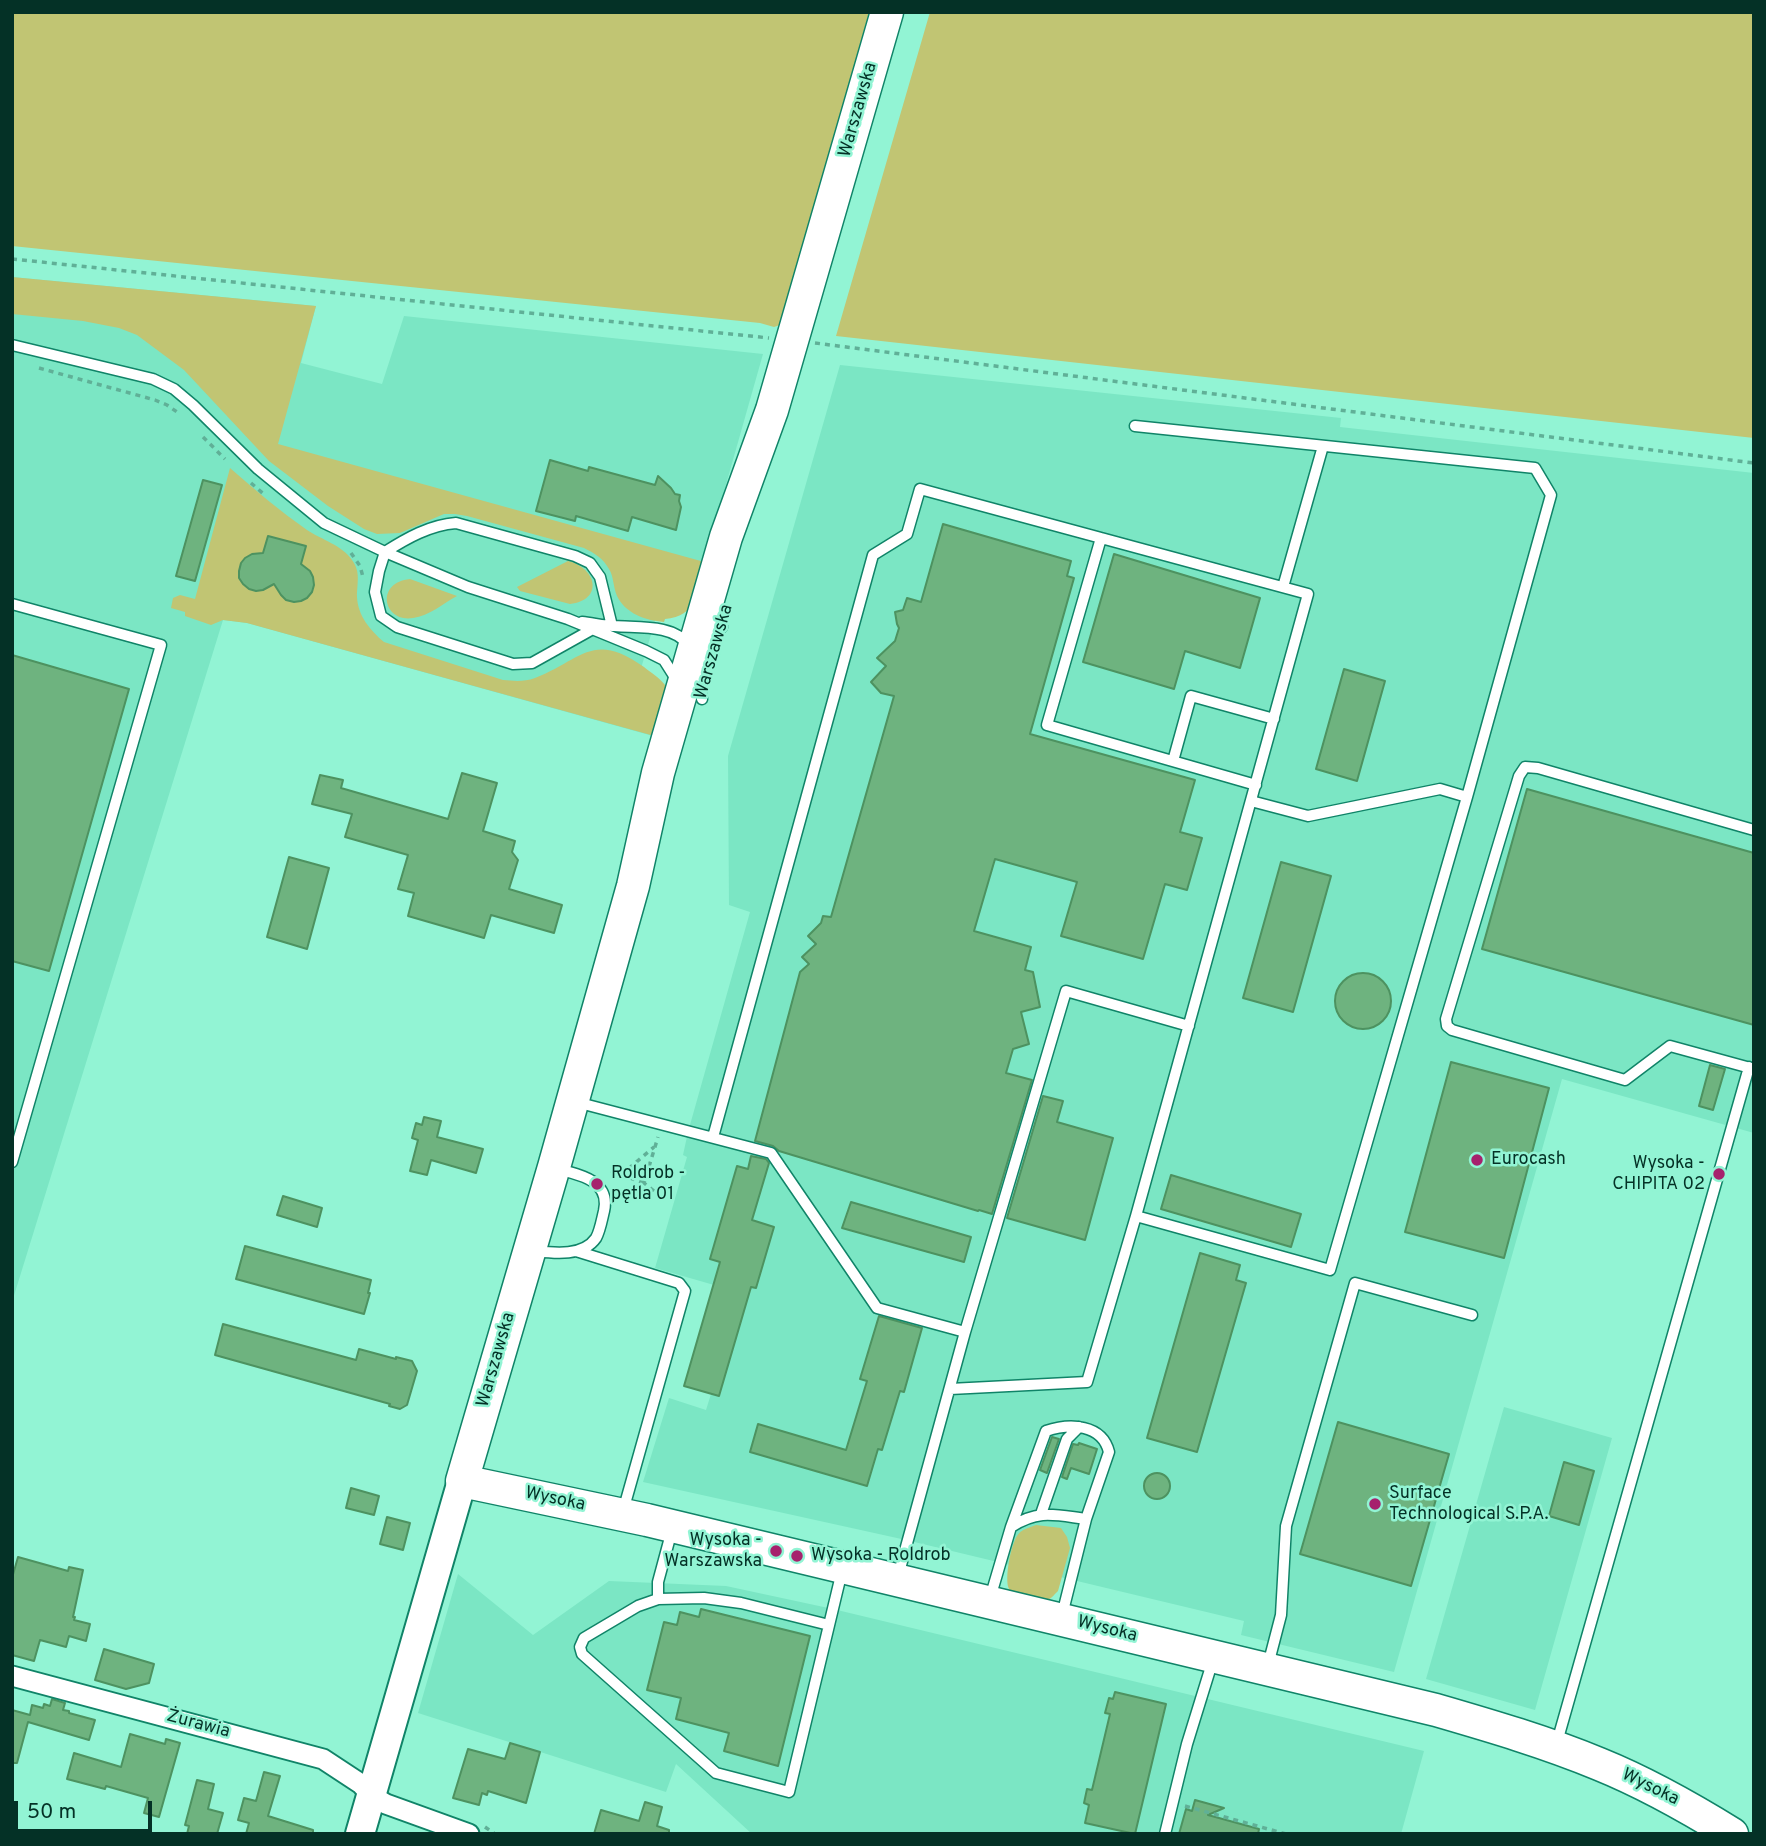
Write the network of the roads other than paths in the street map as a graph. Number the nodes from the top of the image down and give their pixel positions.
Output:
1 (887, 12) edge
2 (13, 345) edge
3 (1135, 426) dead end
4 (1322, 446) junction
5 (1101, 538) junction
6 (385, 552) junction
7 (1283, 587) junction
8 (12, 604) edge
9 (714, 617) junction
10 (568, 620) junction
11 (612, 626) junction
12 (591, 630) junction
13 (676, 648) junction
14 (690, 703) junction
15 (1273, 719) junction
16 (1173, 761) junction
17 (1256, 785) junction
18 (1467, 797) junction
19 (1251, 801) junction
20 (1754, 830) edge
21 (1189, 1026) junction
22 (1751, 1068) edge
23 (573, 1101) junction
24 (713, 1138) junction
25 (12, 1162) edge
26 (554, 1167) junction
27 (1136, 1216) junction
28 (530, 1251) junction
29 (576, 1251) junction
30 (1472, 1315) dead end
31 (965, 1332) junction
32 (950, 1390) junction
33 (1079, 1427) junction
34 (463, 1481) junction
35 (622, 1514) junction
36 (1041, 1514) junction
37 (1086, 1519) junction
38 (673, 1526) junction
39 (1011, 1527) junction
40 (843, 1567) junction
41 (897, 1580) junction
42 (658, 1599) junction
43 (989, 1602) junction
44 (1061, 1619) junction
45 (829, 1625) junction
46 (1214, 1656) junction
47 (1267, 1669) junction
48 (12, 1676) edge
49 (1556, 1746) junction
50 (372, 1796) junction
51 (360, 1834) edge
52 (469, 1834) edge
53 (1165, 1834) edge
54 (1732, 1834) edge

1 - 9 main road, Warszawska
2 - 6 lane
3 - 4 lane
4 - 7 lane
4 - 18 lane
5 - 7 lane
5 - 16 lane
5 - 24 lane
6 - 10 lane
6 - 11 lane
6 - 12 lane
7 - 15 lane
8 - 25 lane
9 - 13 main road, Warszawska
9 - 14 main road, Warszawska
10 - 11 lane
10 - 12 lane
11 - 13 lane
12 - 13 lane
13 - 14 main road, Warszawska
14 - 23 main road, Warszawska
15 - 16 lane
15 - 17 lane
16 - 17 lane
17 - 19 lane
18 - 19 lane
18 - 27 lane
19 - 21 lane
20 - 22 lane
21 - 27 lane
21 - 31 lane
22 - 49 lane
23 - 24 lane
23 - 26 main road, Warszawska
24 - 31 lane
26 - 28 main road, Warszawska
26 - 29 lane
27 - 32 lane
28 - 29 lane
28 - 34 main road, Warszawska
29 - 35 lane
30 - 47 lane
31 - 32 lane
32 - 41 lane
33 - 36 lane
33 - 37 lane
33 - 39 lane
34 - 35 main road, Wysoka
34 - 50 main road, Warszawska
35 - 38 main road, Wysoka
36 - 37 lane
36 - 39 lane
37 - 44 lane
38 - 40 main road, Wysoka
38 - 42 lane
39 - 43 lane
40 - 41 main road, Wysoka
40 - 45 lane
41 - 43 main road, Wysoka
42 - 45 lane
42 - 45 lane
43 - 44 main road, Wysoka
44 - 46 main road, Wysoka
46 - 47 main road, Wysoka
46 - 53 lane
47 - 49 main road, Wysoka
48 - 50 street, Żurawia
49 - 54 main road, Wysoka
50 - 51 main road, Warszawska
50 - 52 street, Żurawia

